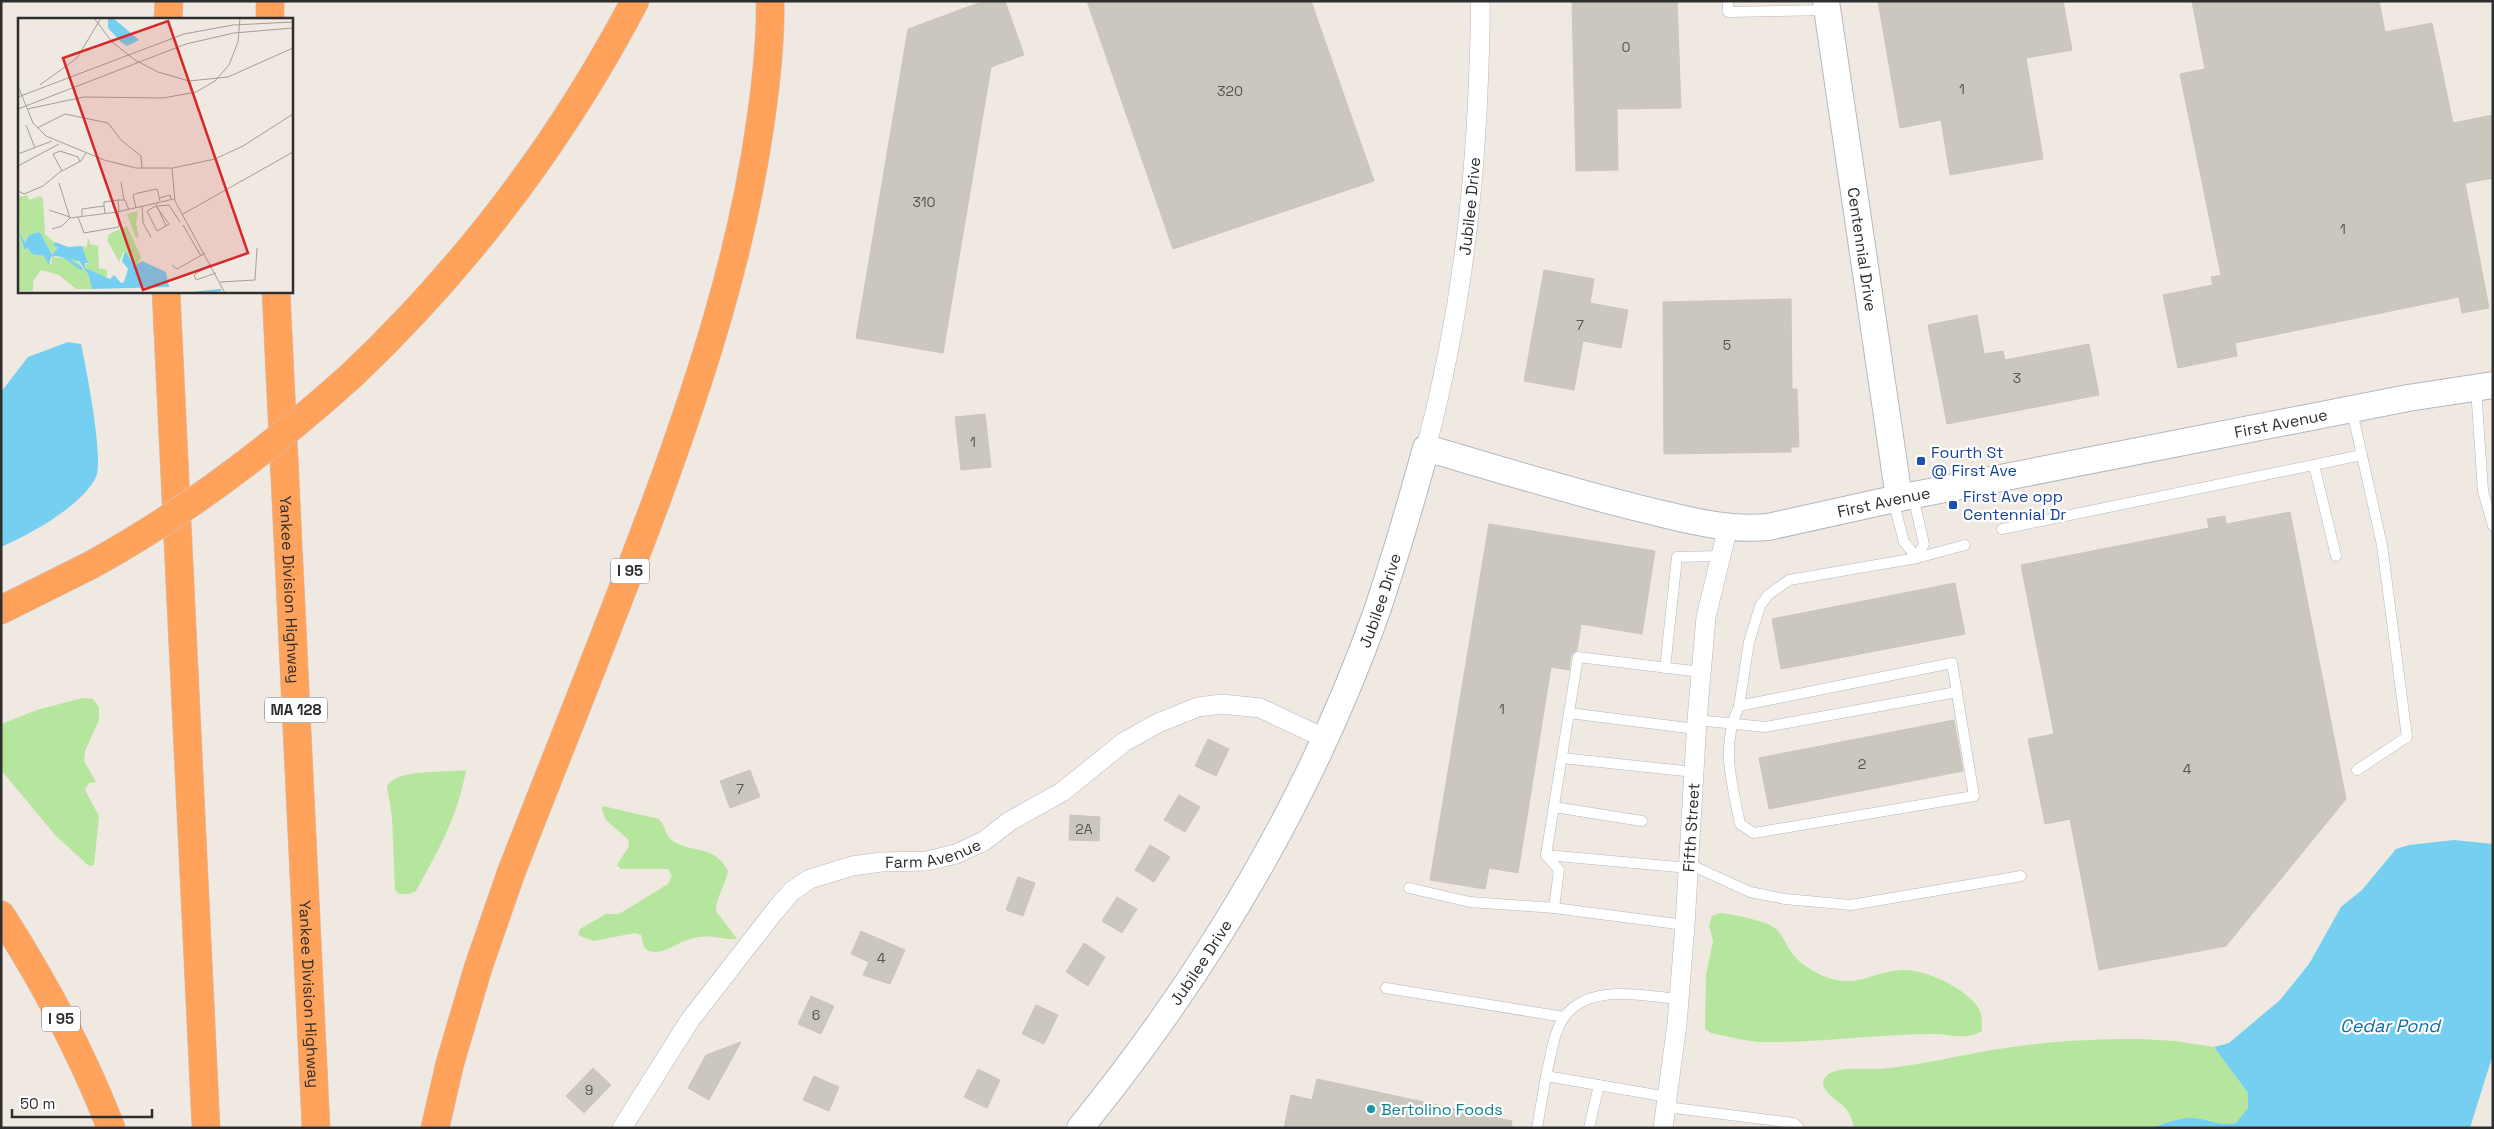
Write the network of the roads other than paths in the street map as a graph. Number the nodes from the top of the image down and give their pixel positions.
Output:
1 (169, 1) edge
2 (270, 1) edge
3 (635, 1) edge
4 (770, 1) edge
5 (1480, 1) edge
6 (1728, 1) edge
7 (1826, 6) edge
8 (168, 18) edge
9 (270, 18) edge
10 (166, 292) edge
11 (276, 292) edge
12 (2484, 387) edge
13 (2352, 410) junction
14 (1426, 448) junction
15 (2362, 455) junction
16 (2314, 465) junction
17 (1902, 498) junction
18 (2493, 526) edge
19 (1728, 527) junction
20 (2002, 529) dead end
21 (1965, 545) dead end
22 (1721, 556) junction
23 (2336, 556) dead end
24 (1917, 558) junction
25 (1, 610) edge
26 (1665, 668) junction
27 (1701, 672) junction
28 (1957, 692) junction
29 (1739, 706) junction
30 (1569, 713) junction
31 (1696, 724) junction
32 (1731, 724) junction
33 (1324, 738) junction
34 (1562, 758) junction
35 (2357, 770) dead end
36 (1694, 772) junction
37 (1554, 807) junction
38 (1642, 821) dead end
39 (1546, 855) junction
40 (1689, 866) junction
41 (2021, 876) dead end
42 (1409, 888) dead end
43 (1554, 908) junction
44 (1, 915) edge
45 (1685, 926) junction
46 (1386, 988) dead end
47 (1679, 999) junction
48 (1564, 1017) junction
49 (1546, 1076) junction
50 (1599, 1084) junction
51 (1667, 1102) junction
52 (111, 1128) edge
53 (206, 1128) edge
54 (316, 1128) edge
55 (435, 1128) edge
56 (622, 1128) edge
57 (1080, 1128) edge
58 (1537, 1128) edge
59 (1589, 1128) edge
60 (1663, 1128) edge
61 (1798, 1128) edge

1 - 8 highway
2 - 9 highway
3 - 25 highway, bridge
4 - 55 highway, I 95
5 - 14 street, Jubilee Drive
6 - 7 lane
7 - 17 street, Centennial Drive
10 - 53 highway
11 - 54 highway, Yankee Division Highway / MA 128
12 - 13 street, First Avenue
12 - 18 lane
13 - 15 lane
13 - 17 street, First Avenue
14 - 19 street, First Avenue
14 - 33 street, Jubilee Drive
15 - 16 lane
15 - 35 lane
16 - 20 lane
16 - 23 lane
17 - 19 street, First Avenue
17 - 24 lane
17 - 24 lane
19 - 22 street, Fifth Street
21 - 24 lane
22 - 26 lane
22 - 27 street, Fifth Street
24 - 29 lane
26 - 27 lane
26 - 30 lane
27 - 31 street, Fifth Street
28 - 29 lane
28 - 32 lane
28 - 32 lane
29 - 32 lane
30 - 31 lane
30 - 34 lane
31 - 32 lane
31 - 36 street, Fifth Street
33 - 56 street, Farm Avenue
33 - 57 street, Jubilee Drive
34 - 36 lane
34 - 37 lane
36 - 40 street, Fifth Street
37 - 38 lane
37 - 39 lane
39 - 40 lane
39 - 43 lane
40 - 41 lane
40 - 45 street, Fifth Street
42 - 43 lane
43 - 45 lane
44 - 52 highway, I 95
45 - 47 street, Fifth Street
46 - 48 lane
47 - 48 lane
47 - 51 street, Fifth Street
48 - 49 lane
49 - 50 lane
49 - 58 lane
50 - 51 lane
50 - 59 lane
51 - 60 street, Fifth Street
51 - 61 lane

